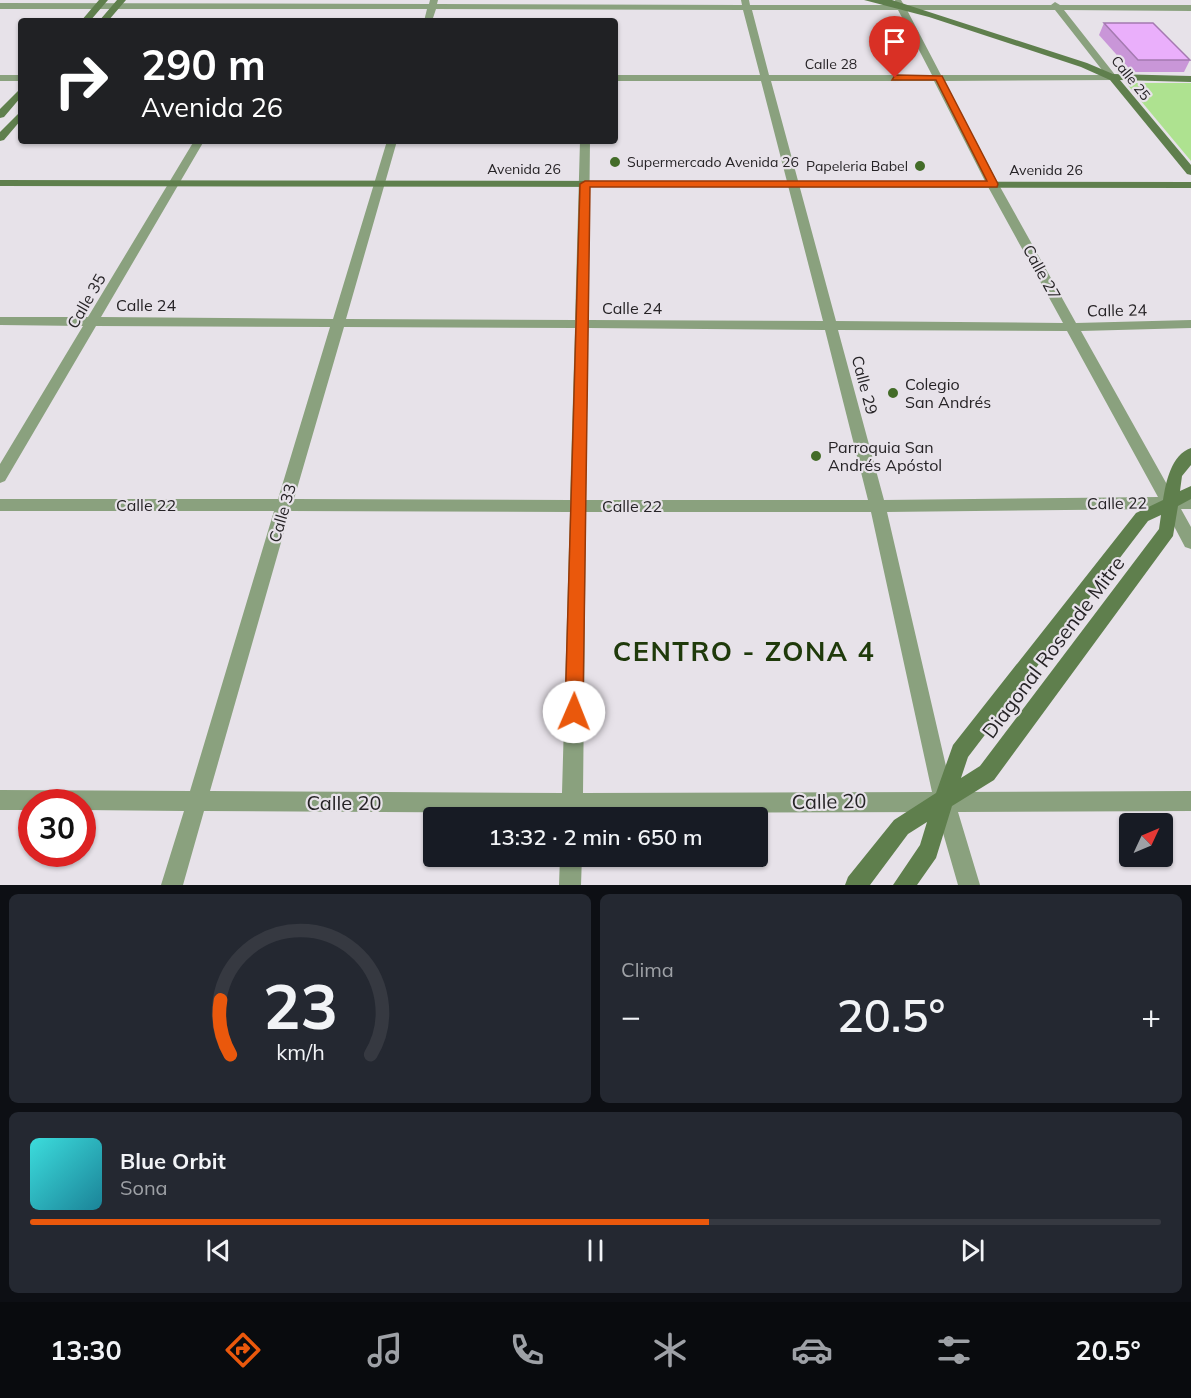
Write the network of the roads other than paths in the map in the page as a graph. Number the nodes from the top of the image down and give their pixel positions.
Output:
1 (868, 0) edge
2 (885, 0) edge
3 (1051, 0) edge
4 (433, 3) edge
5 (101, 4) edge
6 (119, 4) edge
7 (746, 4) edge
8 (900, 4) edge
9 (0, 6) edge
10 (280, 7) edge
11 (587, 7) edge
12 (1191, 8) edge
13 (1058, 9) junction
14 (88, 18) edge
15 (106, 18) edge
16 (429, 18) edge
17 (0, 78) edge
18 (18, 78) edge
19 (618, 78) edge
20 (765, 78) junction
21 (939, 78) junction
22 (1113, 78) junction
23 (1191, 79) edge
24 (18, 95) edge
25 (0, 115) edge
26 (18, 117) edge
27 (0, 138) edge
28 (198, 144) edge
29 (391, 144) edge
30 (585, 144) edge
31 (0, 173) edge
32 (1191, 173) edge
33 (176, 178) junction
34 (381, 179) junction
35 (585, 179) junction
36 (792, 179) junction
37 (991, 180) junction
38 (0, 183) edge
39 (1191, 185) edge
40 (0, 321) edge
41 (93, 322) junction
42 (339, 322) junction
43 (581, 324) junction
44 (1191, 324) edge
45 (830, 325) junction
46 (1072, 327) junction
47 (1191, 454) edge
48 (0, 477) edge
49 (1191, 492) edge
50 (1170, 503) junction
51 (1191, 503) edge
52 (0, 505) edge
53 (285, 505) junction
54 (578, 506) junction
55 (878, 506) junction
56 (1191, 542) edge
57 (0, 800) edge
58 (944, 800) junction
59 (197, 801) junction
60 (1191, 801) edge
61 (447, 807) edge
62 (572, 807) edge
63 (684, 807) edge
64 (571, 867) edge
65 (172, 885) edge
66 (570, 885) edge
67 (856, 885) edge
68 (904, 885) edge
69 (969, 885) edge

1 - 8 main road
2 - 8 main road
3 - 13 street, Calle 25
4 - 10 street
4 - 11 street
4 - 16 street
5 - 6 street
5 - 9 street
5 - 14 main road
6 - 10 street
6 - 15 main road
7 - 8 street
7 - 11 street
7 - 20 street, Calle 29
8 - 13 street
8 - 21 street, Calle 27
8 - 22 main road
12 - 13 street
13 - 22 street, Calle 25
17 - 18 street
19 - 20 street, Calle 28
20 - 21 street, Calle 28
20 - 36 street, Calle 29
21 - 22 street, Calle 28
21 - 37 street, Calle 27
22 - 23 main road, Calle 28
22 - 32 main road, Calle 25
24 - 25 main road
26 - 27 main road
28 - 33 street, Calle 35
29 - 34 street, Calle 33
30 - 35 street
31 - 33 main road, Avenida 26
32 - 37 main road, Avenida 26
33 - 34 main road, Avenida 26
33 - 38 main road, Avenida 26
33 - 41 street, Calle 35
34 - 35 main road, Avenida 26
34 - 42 street, Calle 33
35 - 36 main road, Avenida 26
35 - 43 street
36 - 37 main road, Avenida 26
36 - 45 street, Calle 29
37 - 39 main road, Avenida 26
37 - 46 street, Calle 27
40 - 41 street, Calle 24
41 - 42 street, Calle 24
41 - 48 street, Calle 35
42 - 43 street, Calle 24
42 - 53 street, Calle 33
43 - 45 street, Calle 24
43 - 54 street
44 - 46 street, Calle 24
45 - 46 street, Calle 24
45 - 55 street, Calle 29
46 - 50 street, Calle 27
47 - 50 main road, Diagonal Rosende Mitre
49 - 50 main road, Diagonal Rosende Mitre
50 - 51 street, Calle 22
50 - 55 street, Calle 22
50 - 56 street, Calle 27
50 - 58 main road, Diagonal Rosende Mitre
50 - 58 main road, Diagonal Rosende Mitre
52 - 53 street, Calle 22
53 - 54 street, Calle 22
53 - 59 street, Calle 33
54 - 55 street, Calle 22
54 - 62 street
55 - 58 street, Calle 29
57 - 59 street, Calle 20
58 - 60 street, Calle 20
58 - 63 street, Calle 20
58 - 67 main road, Diagonal Rosende Mitre
58 - 68 main road, Diagonal Rosende Mitre
58 - 69 street, Calle 29
59 - 61 street, Calle 20
59 - 65 street, Calle 33
64 - 66 street

